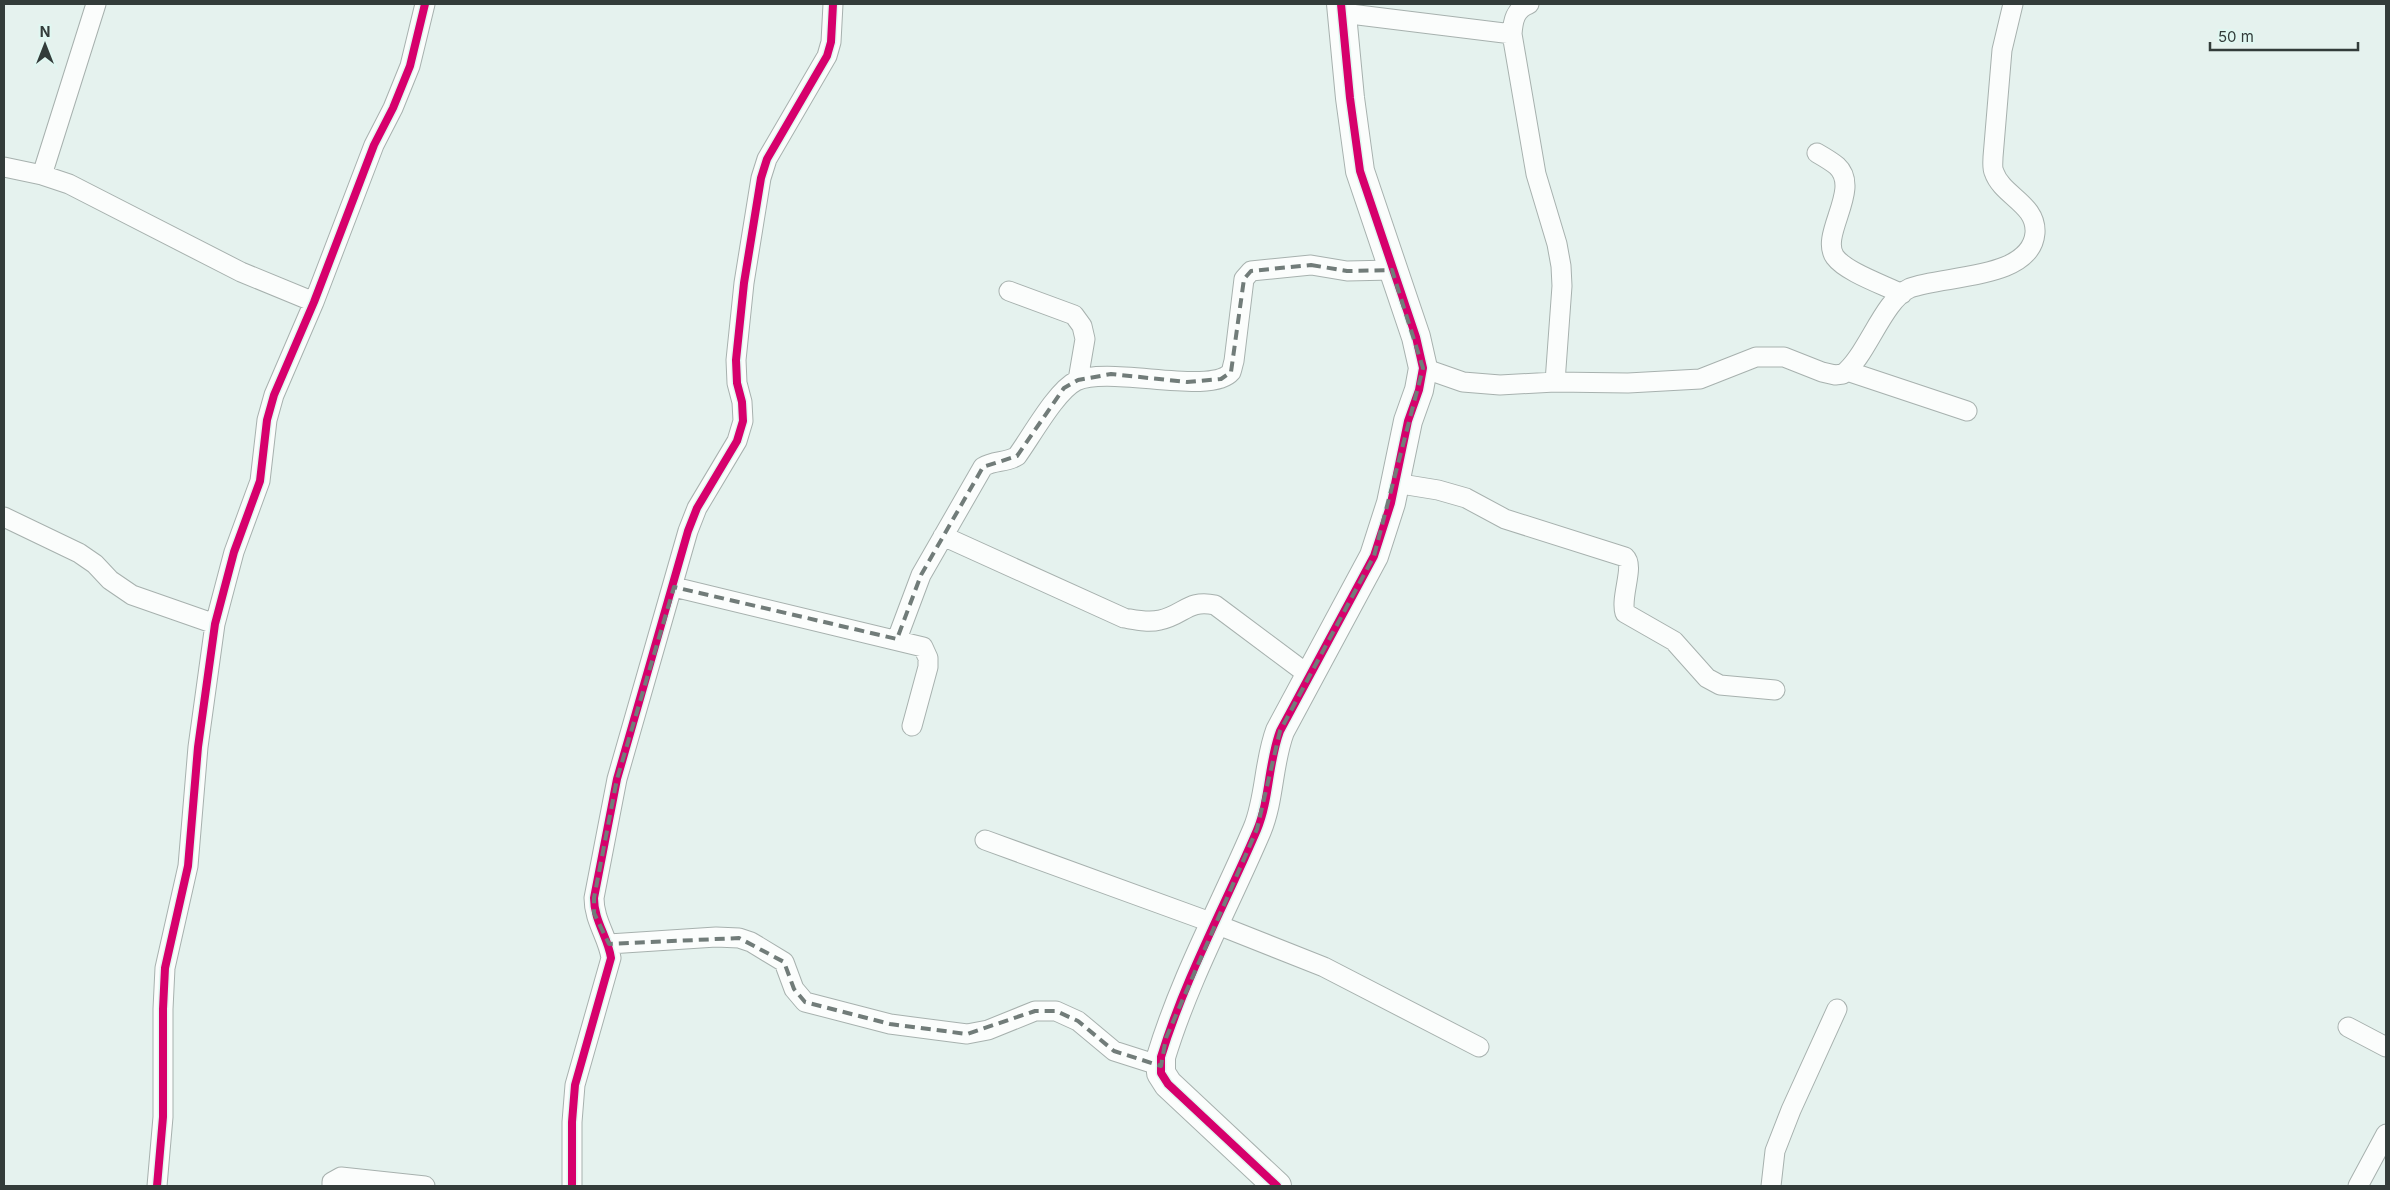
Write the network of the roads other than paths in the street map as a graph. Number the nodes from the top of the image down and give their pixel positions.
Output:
1 (96, 4) edge
2 (425, 4) edge
3 (833, 4) edge
4 (1529, 4) edge
5 (2013, 4) edge
6 (1341, 8) edge
7 (1512, 34) junction
8 (1818, 153) dead end
9 (4, 167) edge
10 (42, 175) junction
11 (1392, 270) junction
12 (1009, 291) dead end
13 (1902, 294) junction
14 (314, 302) junction
15 (1423, 368) junction
16 (1847, 371) junction
17 (1078, 380) junction
18 (1555, 382) junction
19 (1967, 411) dead end
20 (1395, 483) junction
21 (4, 517) edge
22 (943, 536) junction
23 (674, 587) junction
24 (216, 624) junction
25 (897, 639) junction
26 (1310, 676) junction
27 (1775, 690) dead end
28 (912, 726) dead end
29 (985, 840) dead end
30 (1213, 923) junction
31 (609, 944) junction
32 (1837, 1009) dead end
33 (2348, 1027) dead end
34 (1479, 1047) dead end
35 (2386, 1047) edge
36 (1161, 1066) junction
37 (2386, 1134) edge
38 (157, 1186) edge
39 (332, 1186) edge
40 (425, 1186) edge
41 (572, 1186) edge
42 (1277, 1186) edge
43 (1771, 1186) edge
44 (2358, 1186) edge

1 - 10 street
2 - 14 street
3 - 23 street
4 - 7 street
5 - 13 street
6 - 7 street
6 - 11 street
7 - 18 street
8 - 13 street
9 - 10 street
10 - 14 street
11 - 15 street
11 - 17 street
12 - 17 street
13 - 16 street
14 - 24 street
15 - 18 street
15 - 20 street
16 - 18 street
16 - 19 street
17 - 22 street
20 - 26 street
20 - 27 street
21 - 24 street
22 - 25 street
22 - 26 street
23 - 25 street
23 - 31 street
24 - 38 street
25 - 28 street
26 - 30 street
29 - 30 street
30 - 34 street
30 - 36 street
31 - 36 street
31 - 41 street
32 - 43 street
33 - 35 street
36 - 42 street
37 - 44 street
39 - 40 street

